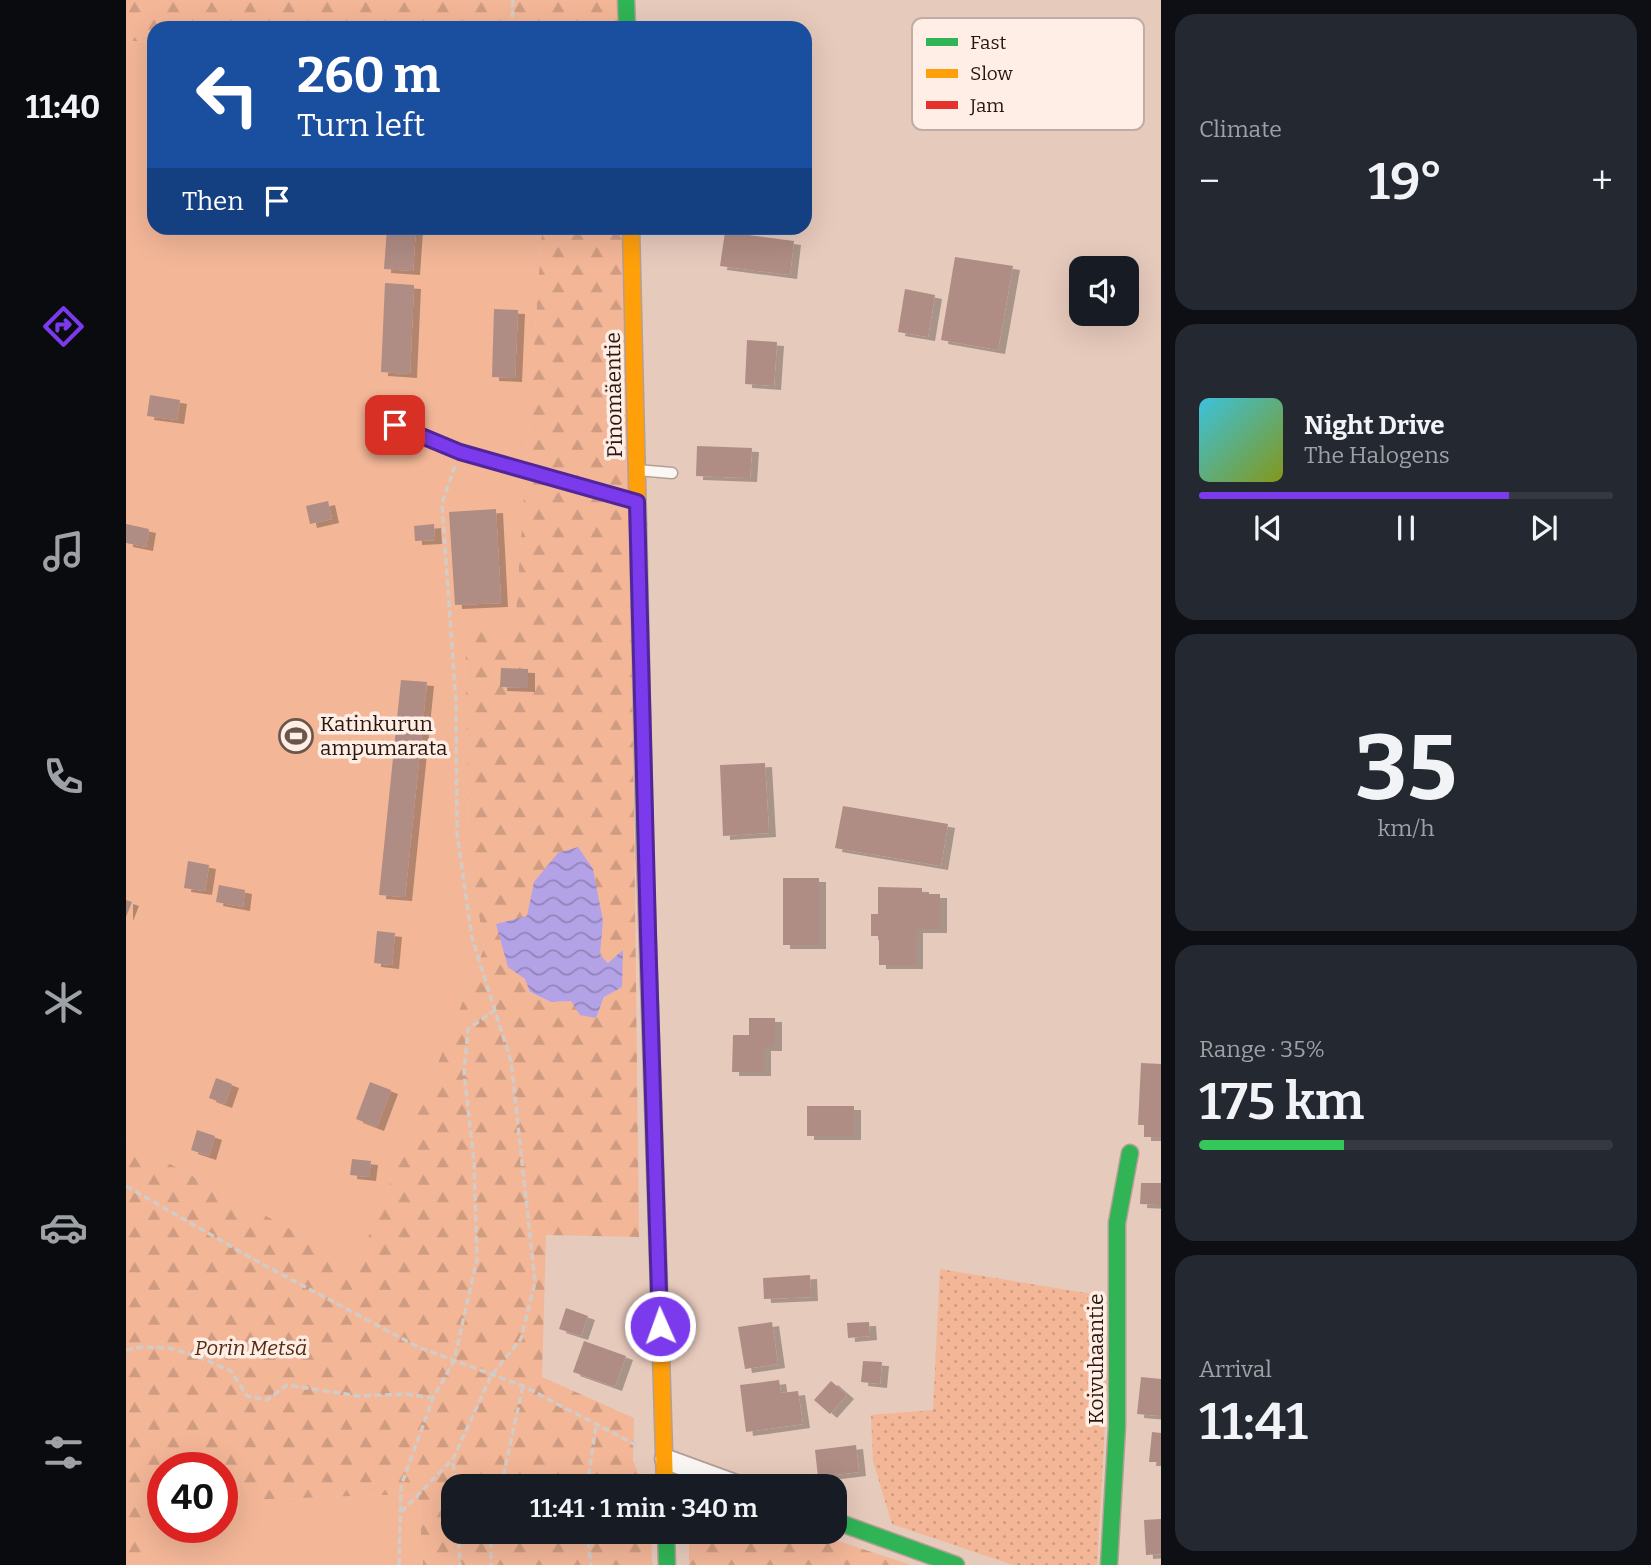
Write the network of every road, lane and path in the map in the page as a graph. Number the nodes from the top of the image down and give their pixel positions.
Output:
1 (513, 0) edge
2 (626, 0) edge
3 (512, 21) edge
4 (626, 21) edge
5 (631, 235) edge
6 (395, 425) dead end
7 (460, 452) junction
8 (637, 470) junction
9 (672, 473) dead end
10 (637, 502) junction
11 (495, 1010) junction
12 (1130, 1153) dead end
13 (126, 1186) edge
14 (126, 1350) edge
15 (454, 1361) junction
16 (491, 1376) junction
17 (523, 1386) junction
18 (433, 1398) junction
19 (596, 1426) junction
20 (665, 1458) junction
21 (453, 1459) junction
22 (454, 1474) edge
23 (504, 1474) edge
24 (589, 1474) edge
25 (666, 1474) edge
26 (707, 1474) edge
27 (401, 1512) junction
28 (847, 1525) edge
29 (459, 1544) edge
30 (491, 1544) edge
31 (589, 1544) edge
32 (666, 1544) edge
33 (399, 1565) edge
34 (460, 1565) edge
35 (491, 1565) edge
36 (591, 1565) edge
37 (667, 1565) edge
38 (956, 1565) edge
39 (1109, 1565) edge

1 - 3 path
2 - 4 street
5 - 8 street, Pinomäentie
6 - 7 lane
7 - 10 lane
7 - 11 path
8 - 9 lane
8 - 10 street, Pinomäentie
10 - 20 street, Pinomäentie
11 - 15 path
11 - 16 path
12 - 39 street, Koivuhaantie
13 - 15 path
14 - 18 path
15 - 16 path
15 - 18 path
16 - 17 path
16 - 21 path
17 - 19 path
17 - 23 path
18 - 27 path
19 - 20 path
19 - 24 path
20 - 25 street, Pinomäentie
20 - 26 street
21 - 22 path
21 - 27 path
27 - 33 path
28 - 38 street
29 - 34 path
30 - 35 path
31 - 36 path
32 - 37 street

